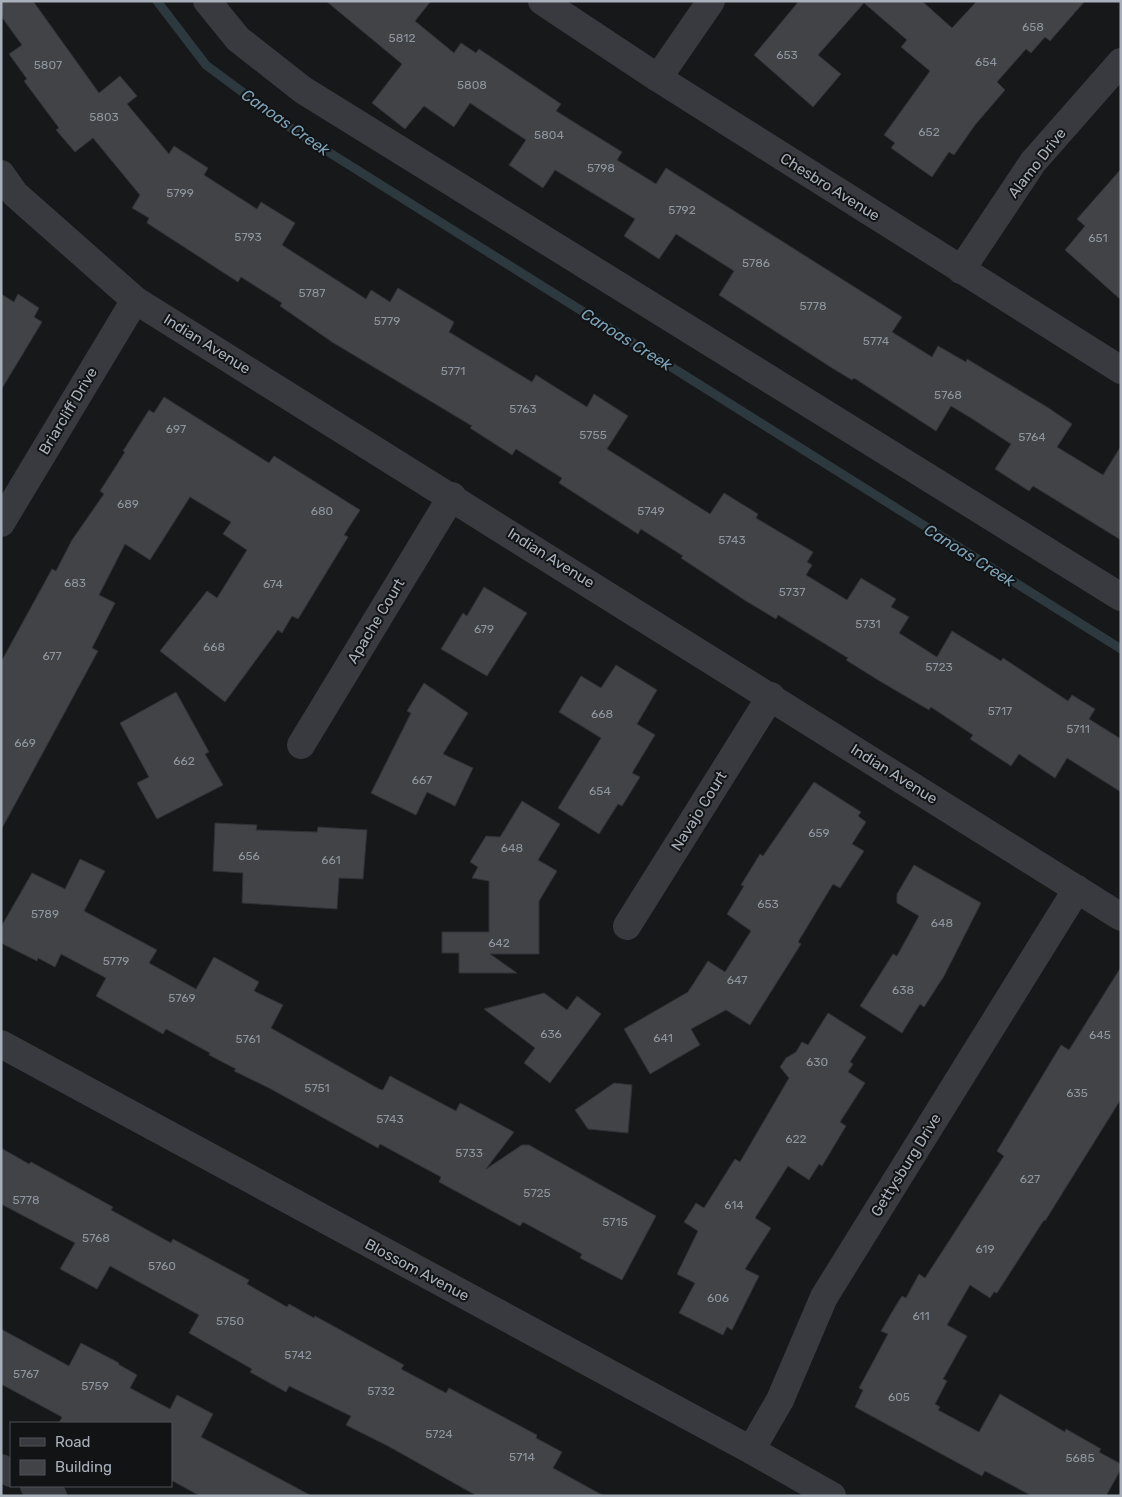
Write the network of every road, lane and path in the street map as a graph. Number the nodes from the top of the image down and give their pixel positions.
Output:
1 (207, 1) edge
2 (542, 1) edge
3 (711, 1) edge
4 (1121, 62) edge
5 (658, 78) junction
6 (1, 174) edge
7 (961, 270) junction
8 (135, 300) junction
9 (1121, 370) edge
10 (452, 496) junction
11 (1, 523) edge
12 (1121, 597) edge
13 (771, 696) junction
14 (300, 745) dead end
15 (1077, 889) junction
16 (1121, 917) edge
17 (627, 926) dead end
18 (1, 1044) edge
19 (751, 1450) junction
20 (36, 1487) edge
21 (796, 1487) edge
22 (53, 1496) edge
23 (832, 1496) edge

1 - 12 street
2 - 5 street, Chesbro Avenue
3 - 5 street
4 - 7 street, Alamo Drive
5 - 7 street, Chesbro Avenue
6 - 8 street, Indian Avenue
7 - 9 street, Chesbro Avenue
8 - 10 street, Indian Avenue
8 - 11 street, Briarcliff Drive
10 - 13 street, Indian Avenue
10 - 14 street, Apache Court
13 - 15 street, Indian Avenue
13 - 17 street, Navajo Court
15 - 16 street, Indian Avenue
15 - 19 street, Gettysburg Drive
18 - 19 street, Blossom Avenue
19 - 21 street, Blossom Avenue
20 - 22 street
21 - 23 street, Blossom Avenue

